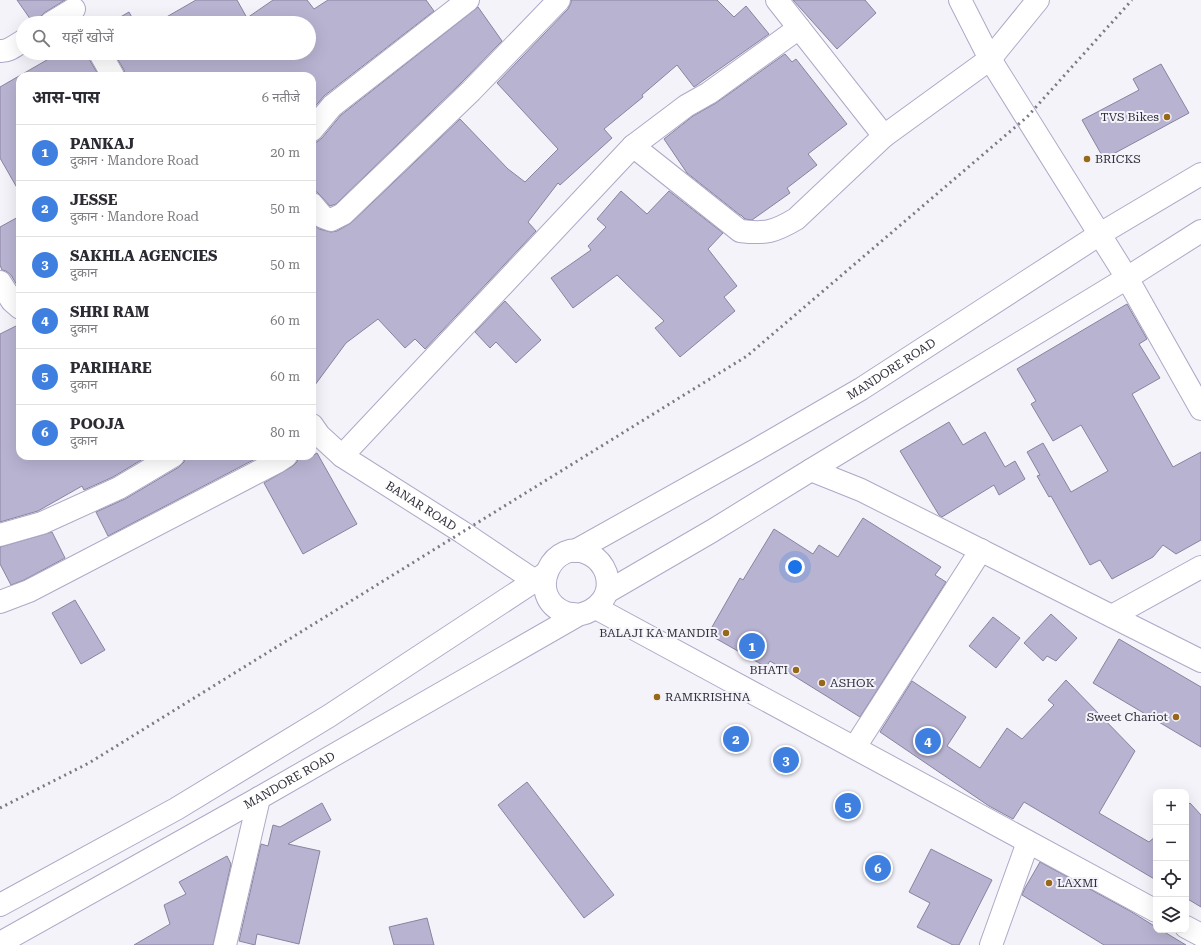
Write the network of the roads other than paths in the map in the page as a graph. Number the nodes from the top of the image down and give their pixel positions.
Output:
1 (559, 0) edge
2 (777, 0) edge
3 (960, 0) edge
4 (1038, 0) edge
5 (456, 3) edge
6 (76, 11) edge
7 (66, 16) edge
8 (799, 28) junction
9 (16, 46) edge
10 (0, 51) edge
11 (990, 59) junction
12 (104, 60) edge
13 (111, 72) edge
14 (316, 125) edge
15 (884, 136) junction
16 (633, 146) junction
17 (1201, 174) edge
18 (316, 209) edge
19 (1201, 230) edge
20 (1100, 234) junction
21 (1127, 278) junction
22 (0, 282) edge
23 (16, 305) edge
24 (1201, 409) edge
25 (316, 435) edge
26 (342, 456) junction
27 (166, 460) edge
28 (279, 460) edge
29 (811, 470) junction
30 (0, 535) edge
31 (981, 550) junction
32 (575, 551) junction
33 (1201, 567) edge
34 (540, 578) junction
35 (2, 597) edge
36 (593, 605) junction
37 (1112, 616) junction
38 (1201, 661) edge
39 (855, 747) junction
40 (259, 798) junction
41 (1028, 842) junction
42 (0, 905) edge
43 (1153, 909) edge
44 (1189, 929) edge
45 (1201, 935) edge
46 (0, 944) edge
47 (225, 945) edge
48 (991, 945) edge

1 - 18 main road
2 - 8 main road
3 - 11 main road
4 - 11 main road
5 - 14 main road
6 - 7 main road
8 - 15 main road
8 - 16 main road
9 - 10 main road
11 - 15 main road
11 - 20 main road
12 - 13 main road
15 - 16 main road
16 - 26 main road
17 - 20 main road, MANDORE ROAD
19 - 21 main road, MANDORE ROAD
20 - 21 main road
20 - 32 main road, MANDORE ROAD
21 - 24 main road
21 - 29 main road, MANDORE ROAD
22 - 23 main road
25 - 26 main road, BANAR ROAD
26 - 34 main road, BANAR ROAD
27 - 30 main road
28 - 35 main road
29 - 31 main road
29 - 36 main road, MANDORE ROAD
31 - 37 main road
31 - 39 main road
32 - 34 main road, MANDORE ROAD
32 - 36 main road
33 - 37 main road
34 - 36 main road
34 - 42 main road, MANDORE ROAD
36 - 39 main road
36 - 40 main road, MANDORE ROAD
37 - 38 main road
39 - 41 main road
40 - 46 main road, MANDORE ROAD
40 - 47 main road
41 - 43 main road
41 - 48 main road
44 - 45 main road

